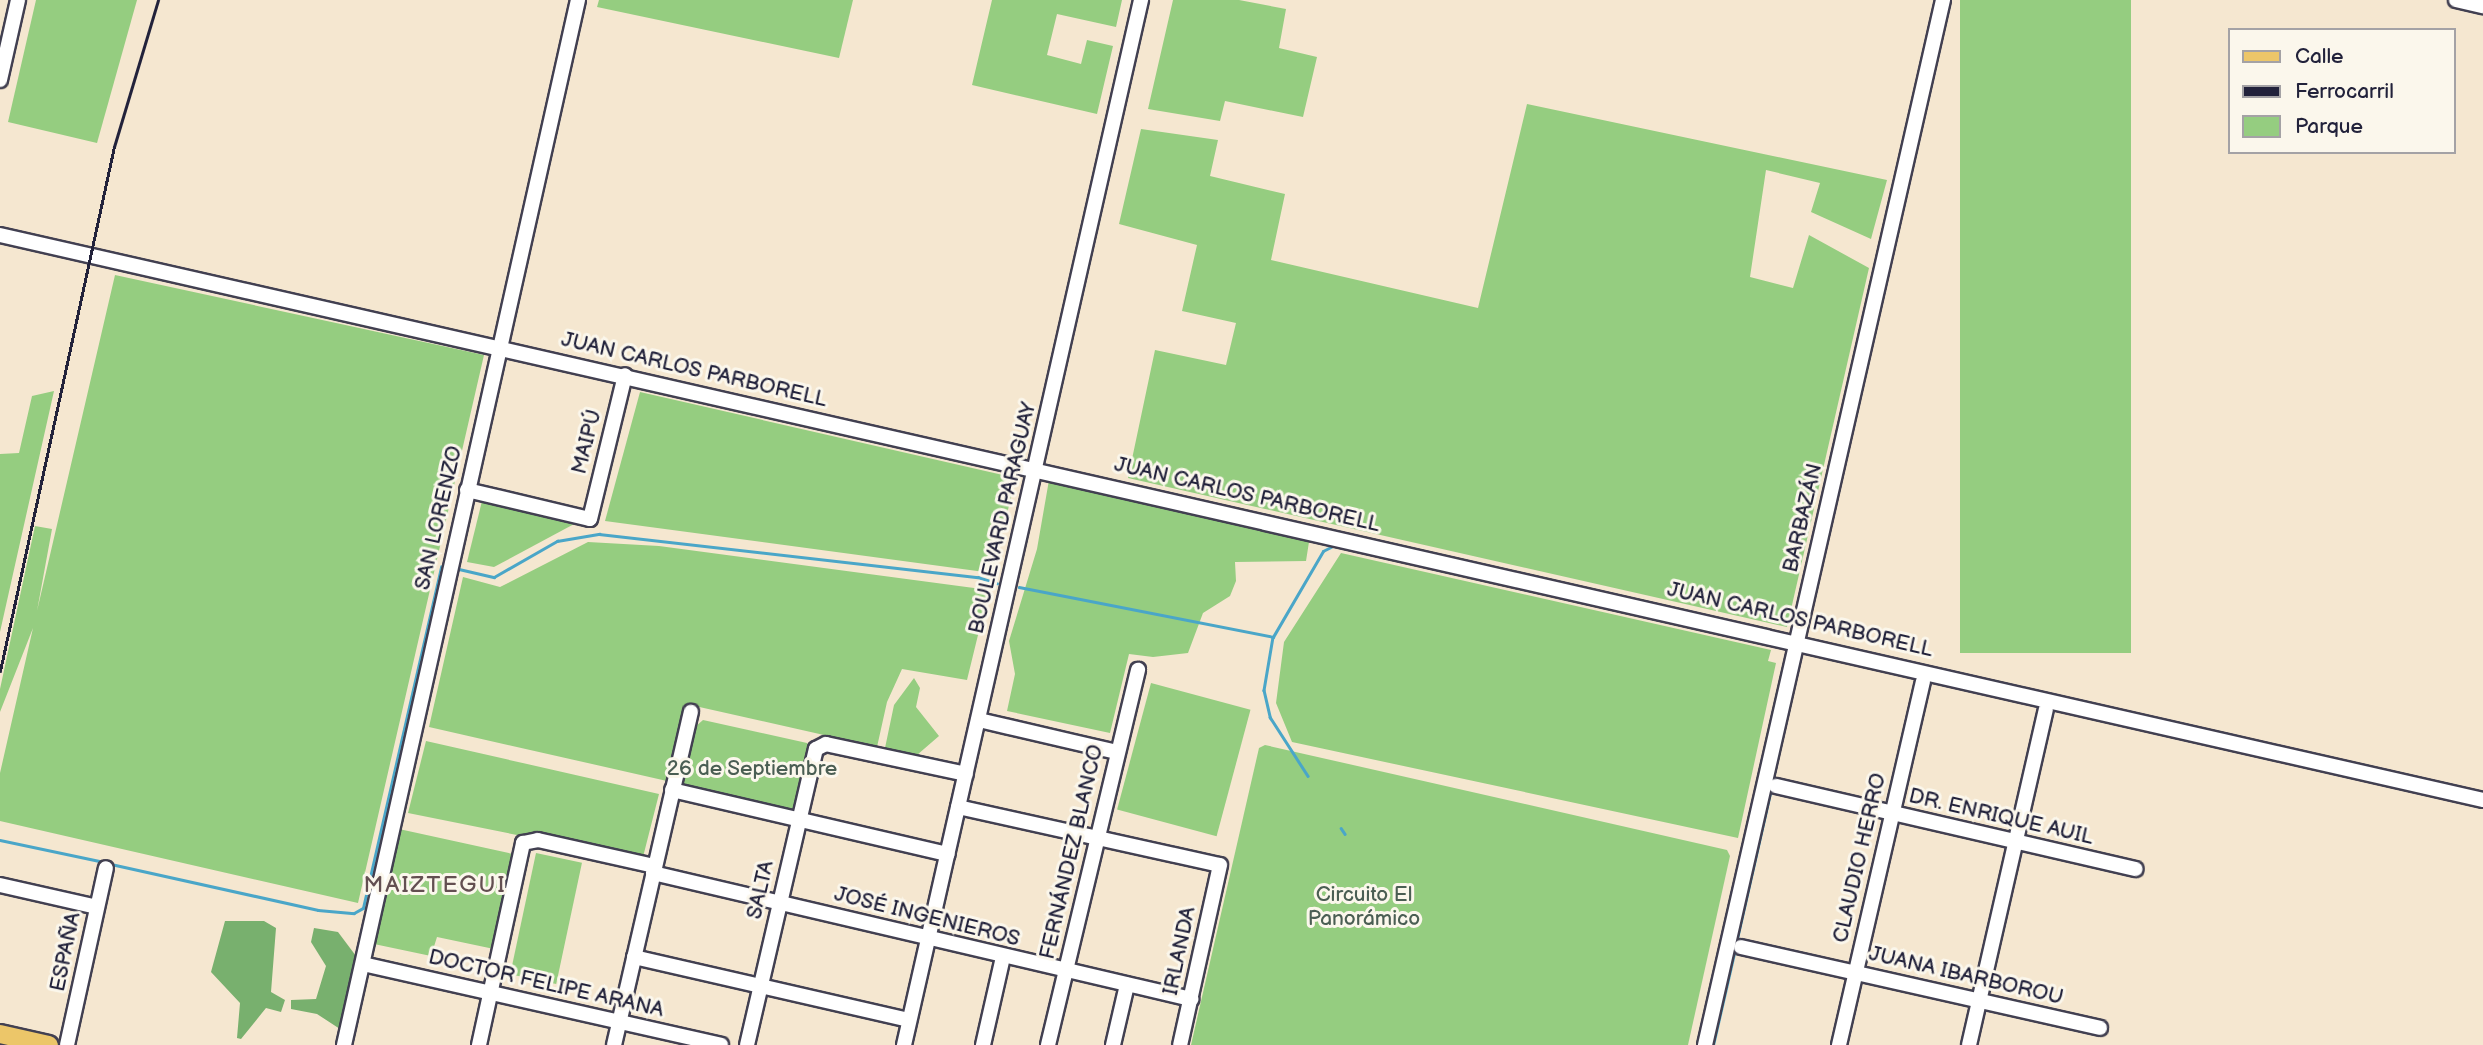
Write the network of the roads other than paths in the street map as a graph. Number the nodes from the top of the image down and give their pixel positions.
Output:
1 (18, 0) edge
2 (579, 0) edge
3 (1141, 0) edge
4 (1943, 0) edge
5 (2456, 0) edge
6 (2483, 6) edge
7 (0, 79) edge
8 (0, 235) edge
9 (499, 347) junction
10 (625, 375) junction
11 (1035, 469) junction
12 (467, 490) junction
13 (1796, 640) junction
14 (1138, 670) dead end
15 (1923, 682) dead end
16 (2046, 710) dead end
17 (691, 712) dead end
18 (979, 720) junction
19 (1117, 752) junction
20 (966, 774) junction
21 (1776, 786) dead end
22 (672, 790) junction
23 (2483, 800) edge
24 (958, 807) junction
25 (1892, 814) junction
26 (799, 819) junction
27 (1097, 837) junction
28 (2015, 842) junction
29 (948, 854) junction
30 (106, 868) dead end
31 (654, 869) junction
32 (2136, 869) dead end
33 (0, 885) edge
34 (780, 903) junction
35 (97, 908) junction
36 (929, 937) junction
37 (1741, 947) dead end
38 (634, 957) junction
39 (1003, 957) junction
40 (363, 964) junction
41 (1065, 971) junction
42 (1855, 972) junction
43 (760, 985) junction
44 (1127, 985) junction
45 (490, 993) junction
46 (1191, 999) junction
47 (1980, 1001) junction
48 (909, 1020) junction
49 (619, 1022) junction
50 (2099, 1028) dead end
51 (0, 1034) edge
52 (49, 1045) edge
53 (67, 1045) edge
54 (344, 1045) edge
55 (479, 1045) edge
56 (614, 1045) edge
57 (720, 1045) edge
58 (747, 1045) edge
59 (904, 1045) edge
60 (983, 1045) edge
61 (1048, 1045) edge
62 (1114, 1045) edge
63 (1180, 1045) edge
64 (1705, 1045) edge
65 (1839, 1045) edge
66 (1969, 1045) edge

1 - 7 street
2 - 9 street, SAN LORENZO
3 - 11 street, BOULEVARD PARAGUAY
4 - 13 street, BARBAZÁN
5 - 6 street
8 - 9 street, JUAN CARLOS PARBORELL
9 - 10 street, JUAN CARLOS PARBORELL
9 - 12 street, SAN LORENZO
10 - 11 street, JUAN CARLOS PARBORELL
10 - 12 street, MAIPÚ
11 - 13 street, JUAN CARLOS PARBORELL
11 - 18 street, BOULEVARD PARAGUAY
12 - 40 street, SAN LORENZO
13 - 23 street, JUAN CARLOS PARBORELL
13 - 64 street, BARBAZÁN
14 - 19 street, FERNÁNDEZ BLANCO
15 - 25 street, CLAUDIO HERRO
16 - 28 street
17 - 22 street
18 - 19 street
18 - 20 street, BOULEVARD PARAGUAY
19 - 27 street, FERNÁNDEZ BLANCO
20 - 24 street, BOULEVARD PARAGUAY
20 - 26 street, SALTA
21 - 25 street, DR. ENRIQUE AUIL
22 - 26 street
22 - 31 street
24 - 27 street
24 - 29 street, BOULEVARD PARAGUAY
25 - 28 street, DR. ENRIQUE AUIL
25 - 42 street, CLAUDIO HERRO
26 - 29 street
26 - 34 street, SALTA
27 - 41 street, FERNÁNDEZ BLANCO
27 - 46 street, IRLANDA
28 - 32 street, DR. ENRIQUE AUIL
28 - 47 street
29 - 36 street, BOULEVARD PARAGUAY
30 - 35 street, ESPAÑA
31 - 34 street, JOSÉ INGENIEROS
31 - 38 street
31 - 45 street, JOSÉ INGENIEROS
33 - 35 street
34 - 36 street, JOSÉ INGENIEROS
34 - 43 street, SALTA
35 - 53 street, ESPAÑA
36 - 39 street, JOSÉ INGENIEROS
36 - 48 street, BOULEVARD PARAGUAY
37 - 42 street, JUANA IBARBOROU
38 - 43 street
38 - 49 street
39 - 41 street, JOSÉ INGENIEROS
39 - 60 street
40 - 45 street, DOCTOR FELIPE ARANA
40 - 54 street, SAN LORENZO
41 - 44 street, JOSÉ INGENIEROS
41 - 61 street, FERNÁNDEZ BLANCO
42 - 47 street, JUANA IBARBOROU
42 - 65 street, CLAUDIO HERRO
43 - 48 street
43 - 58 street, SALTA
44 - 46 street, JOSÉ INGENIEROS
44 - 62 street
45 - 49 street, DOCTOR FELIPE ARANA
45 - 55 street
46 - 63 street, IRLANDA
47 - 50 street, JUANA IBARBOROU
47 - 66 street
48 - 59 street, BOULEVARD PARAGUAY
49 - 56 street
49 - 57 street, DOCTOR FELIPE ARANA
51 - 52 main road

